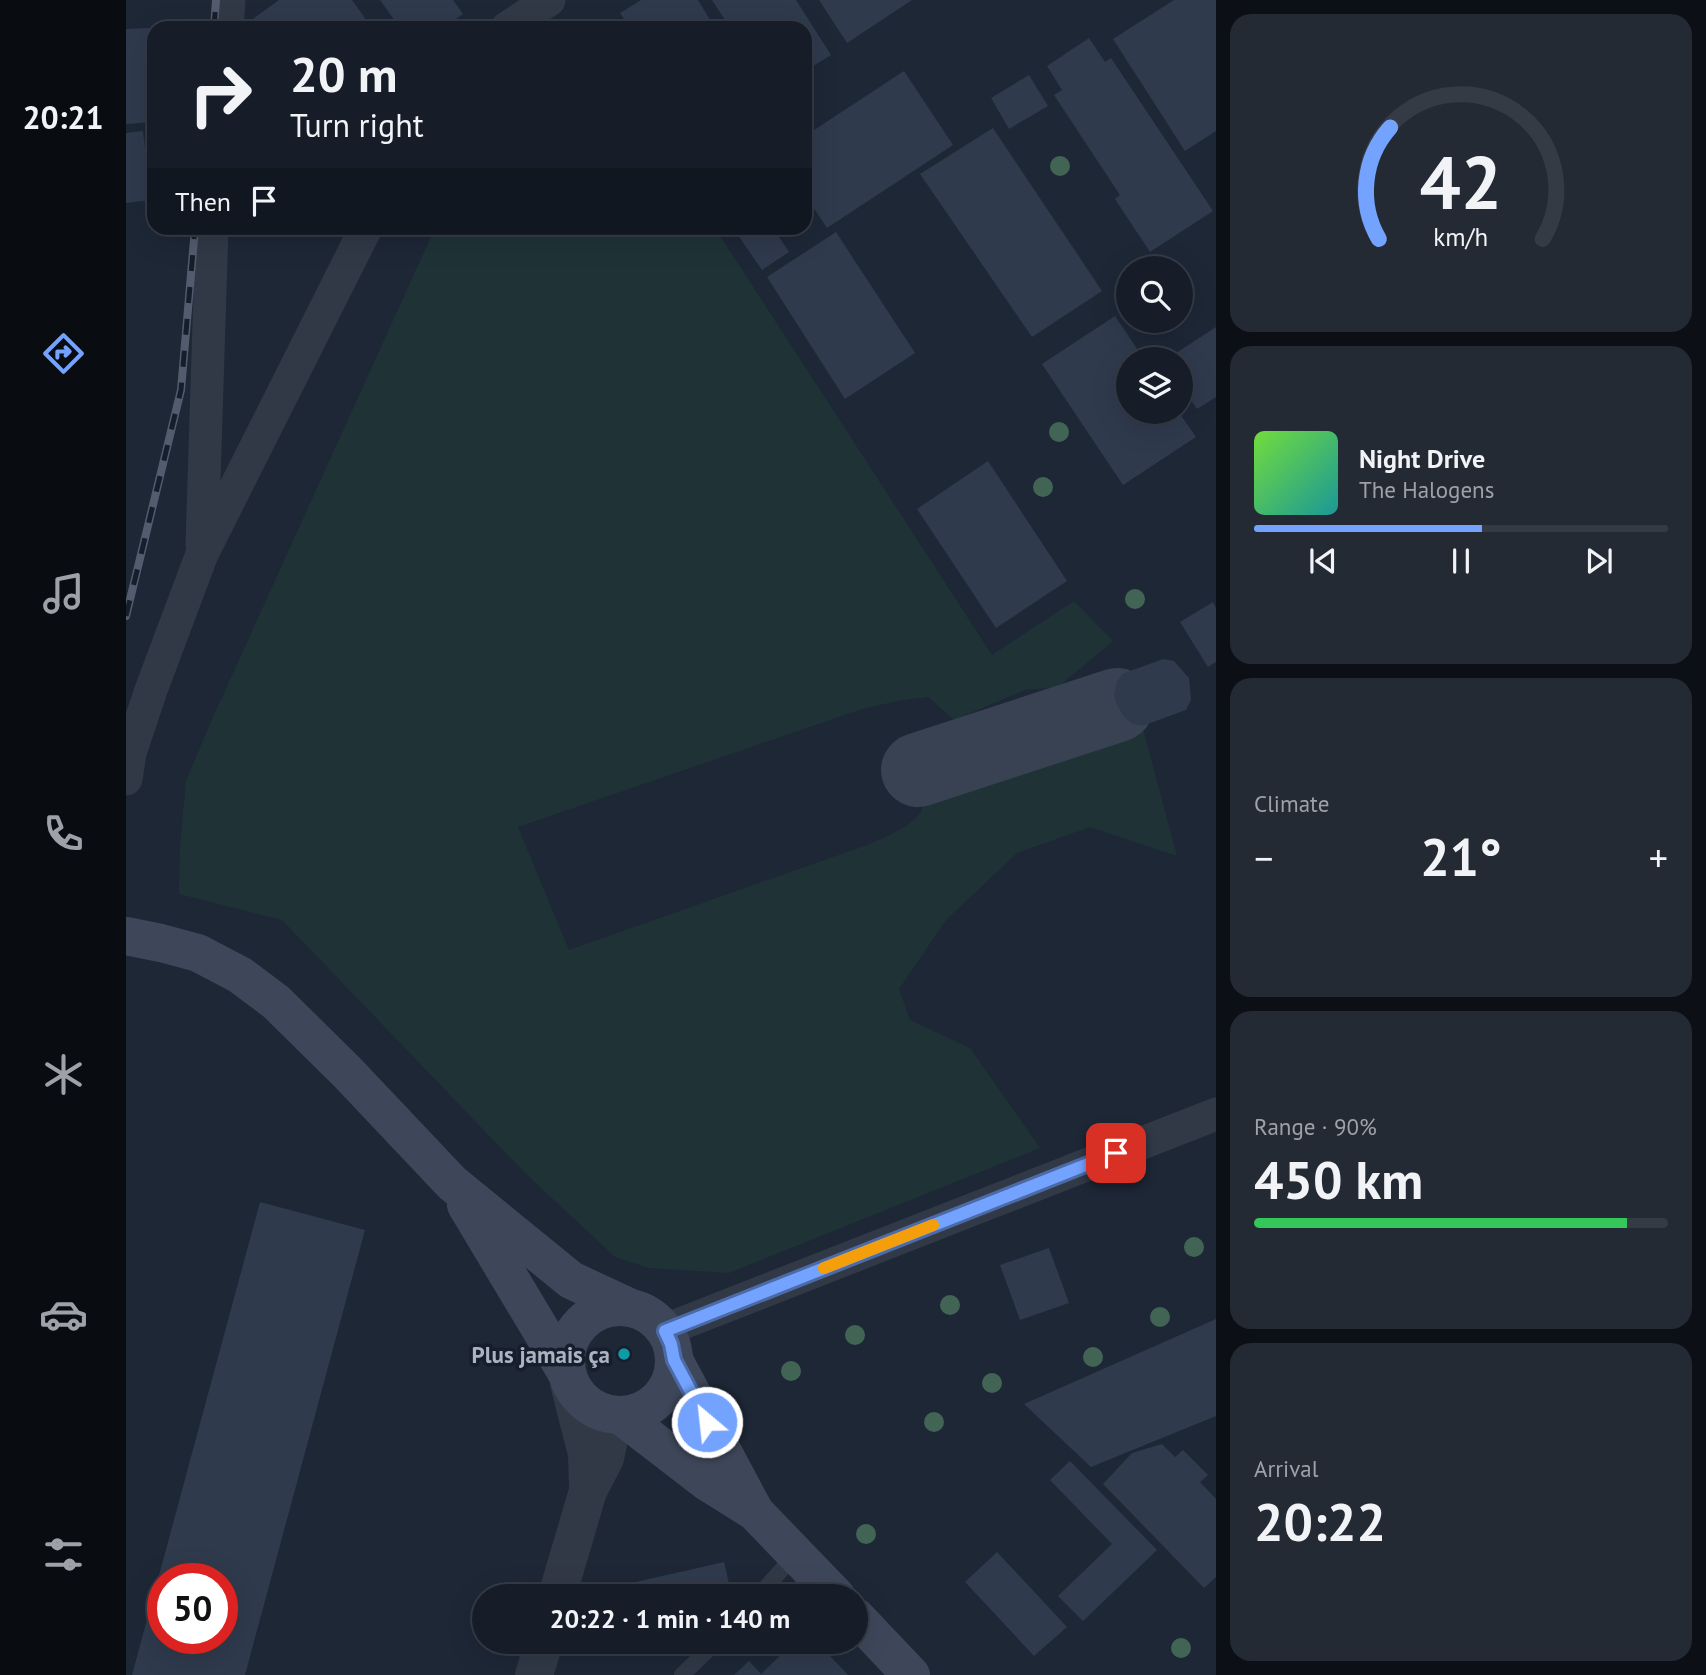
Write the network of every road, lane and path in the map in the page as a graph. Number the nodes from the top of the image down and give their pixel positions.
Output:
1 (229, 0) edge
2 (549, 0) edge
3 (228, 21) edge
4 (518, 21) edge
5 (212, 235) edge
6 (362, 235) edge
7 (202, 554) junction
8 (126, 779) edge
9 (126, 936) edge
10 (1216, 1114) edge
11 (452, 1183) junction
12 (631, 1308) junction
13 (670, 1345) junction
14 (568, 1377) junction
15 (617, 1415) junction
16 (588, 1491) junction
17 (755, 1511) junction
18 (796, 1554) junction
19 (561, 1584) edge
20 (769, 1584) edge
21 (825, 1584) edge
22 (868, 1630) edge
23 (540, 1654) edge
24 (704, 1654) edge
25 (534, 1675) edge
26 (682, 1675) edge
27 (911, 1675) edge

1 - 3 street
2 - 4 street
5 - 7 street
6 - 7 street
7 - 8 street
9 - 11 main road
10 - 13 street
11 - 12 main road
11 - 14 main road
12 - 13 main road
12 - 14 main road
13 - 15 main road
13 - 17 main road
14 - 15 main road
14 - 16 street
15 - 16 street
15 - 17 main road
16 - 19 street
17 - 18 main road
18 - 20 lane
18 - 21 main road
22 - 27 main road
23 - 25 street
24 - 26 lane

